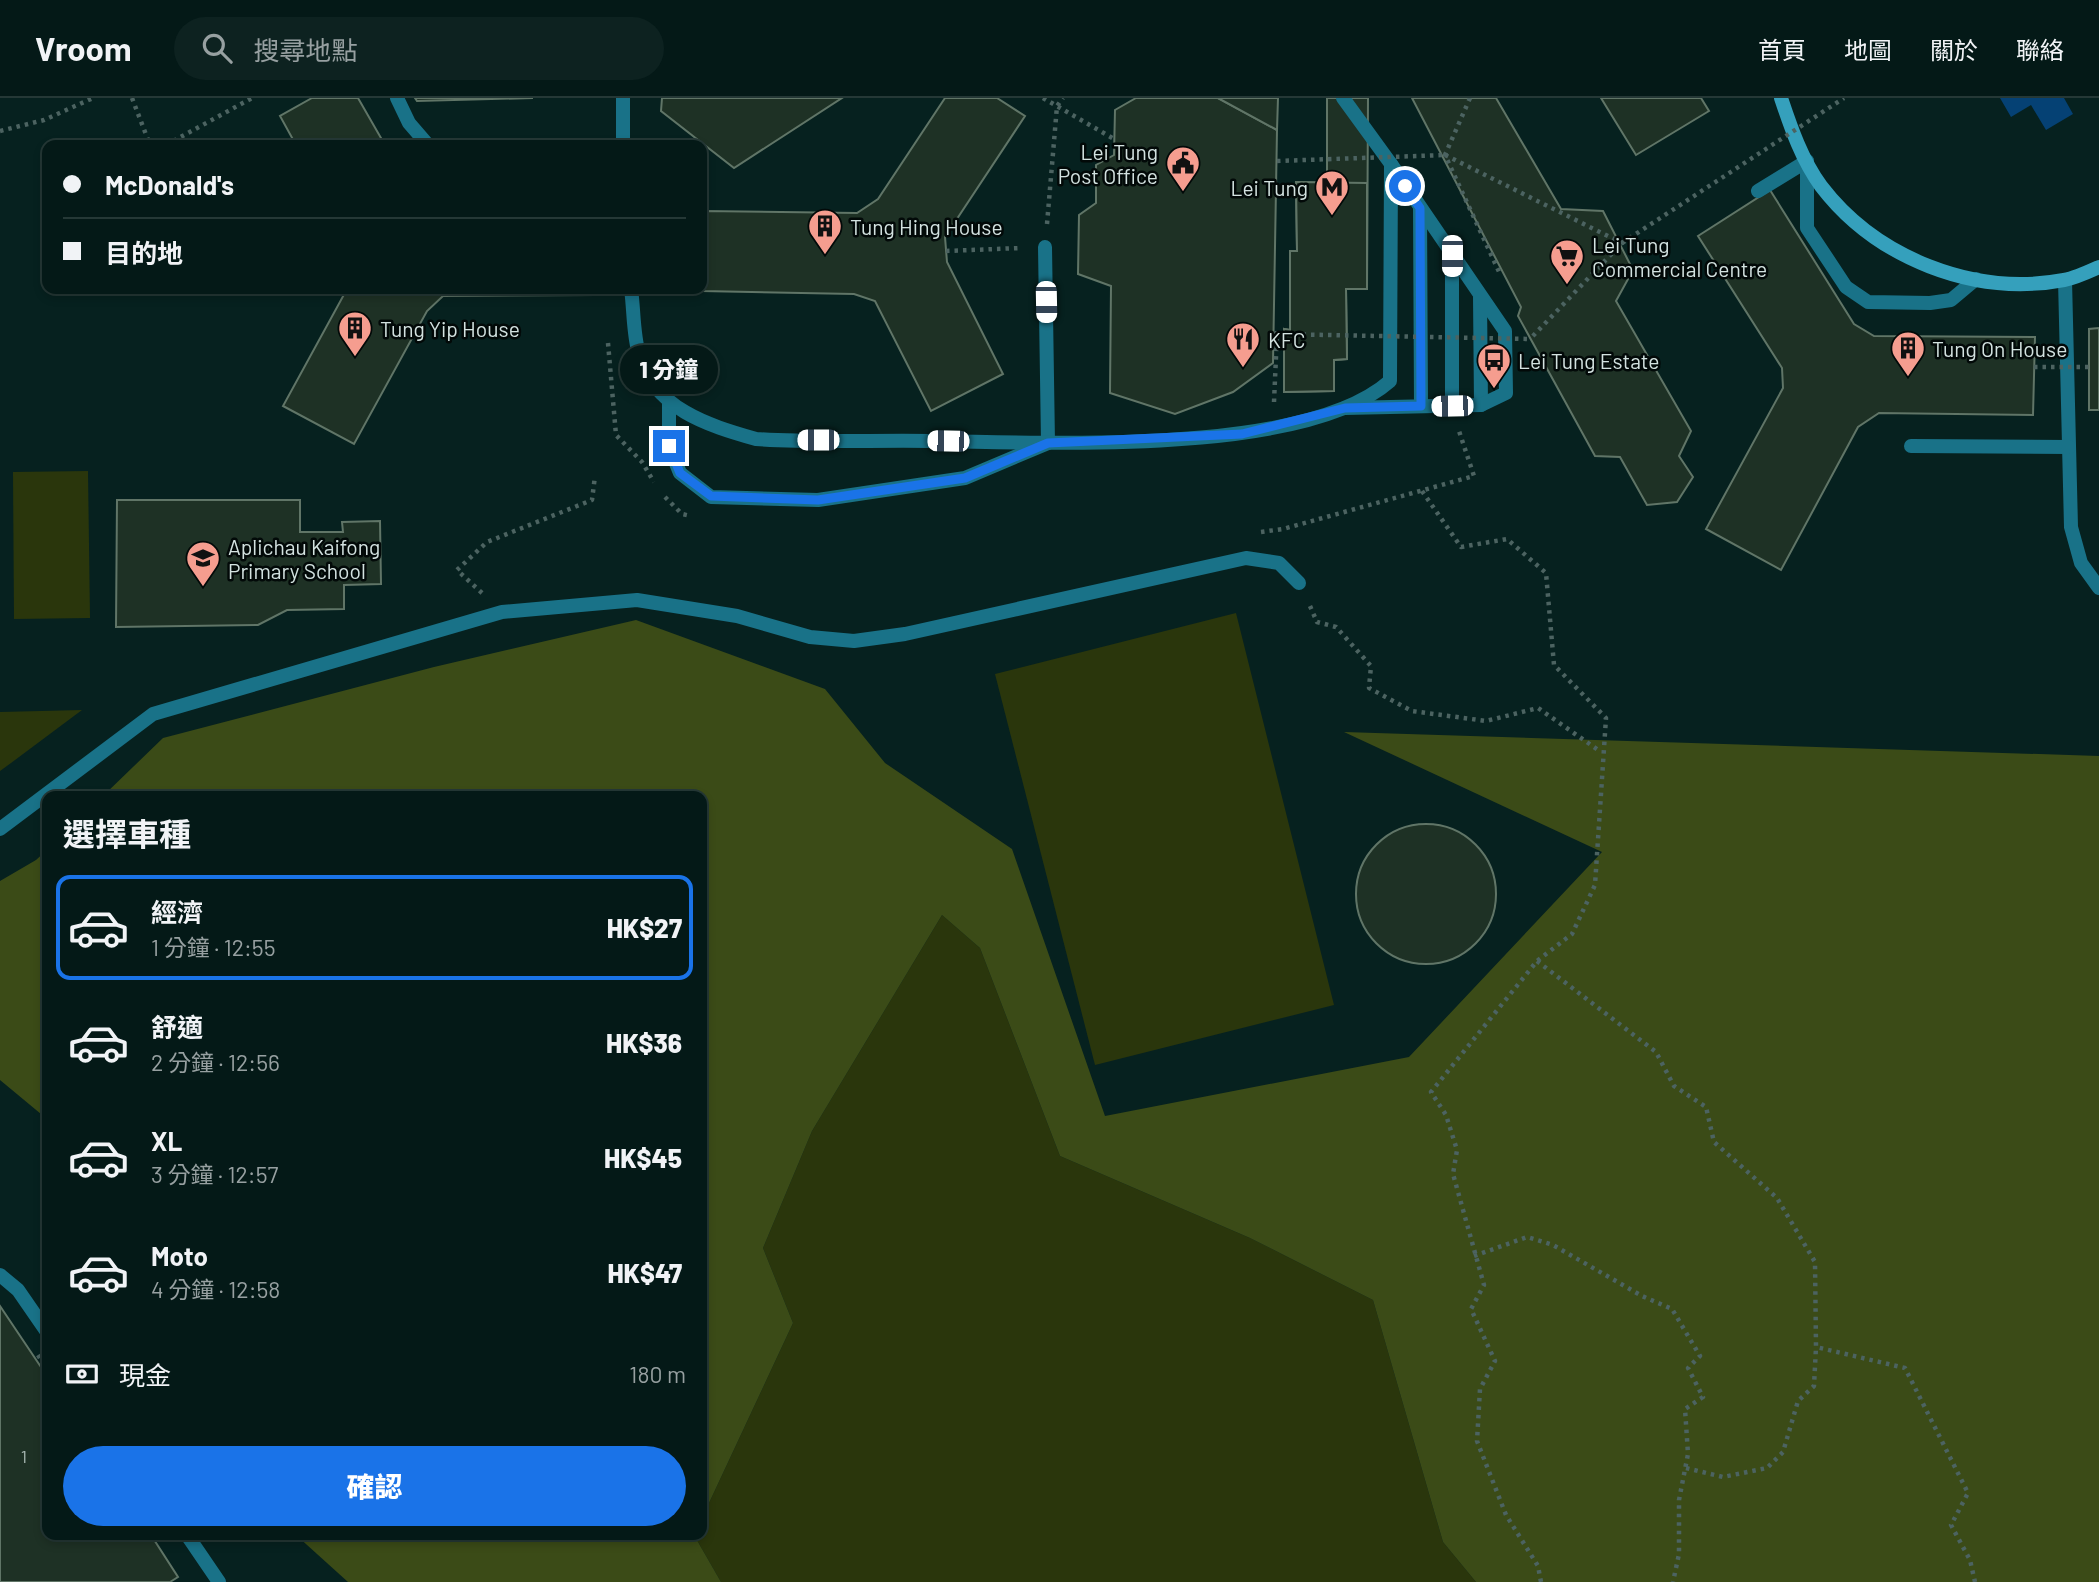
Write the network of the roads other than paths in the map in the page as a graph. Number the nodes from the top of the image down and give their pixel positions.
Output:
1 (397, 98) edge
2 (623, 98) edge
3 (1343, 98) edge
4 (1782, 98) edge
5 (424, 140) edge
6 (623, 140) edge
7 (1807, 161) junction
8 (1391, 164) junction
9 (1758, 191) dead end
10 (1420, 208) junction
11 (1045, 247) road end
12 (1452, 256) junction
13 (2099, 267) edge
14 (1976, 279) junction
15 (2065, 280) junction
16 (632, 294) edge
17 (1480, 297) junction
18 (669, 404) junction
19 (1481, 405) junction
20 (1421, 406) junction
21 (1452, 406) junction
22 (1345, 408) junction
23 (1048, 443) junction
24 (1911, 446) dead end
25 (2069, 447) junction
26 (1299, 583) road end
27 (2099, 587) edge
28 (51, 791) edge
29 (42, 798) edge
30 (0, 830) edge
31 (0, 1275) edge
32 (42, 1325) edge
33 (190, 1540) edge
34 (219, 1582) edge

1 - 5 street
2 - 6 street
3 - 8 street
4 - 7 street
7 - 9 street
7 - 14 street
7 - 14 street
8 - 10 street
8 - 22 street
10 - 12 street
10 - 20 street
11 - 23 street
12 - 17 street
12 - 21 street
13 - 15 street
14 - 15 street
15 - 25 street
16 - 18 street
17 - 19 street
17 - 19 street
18 - 23 street
18 - 23 street
19 - 21 street
20 - 21 street
20 - 22 street
22 - 23 street
24 - 25 street
25 - 27 street
26 - 28 street
29 - 30 street
31 - 32 street
33 - 34 street

